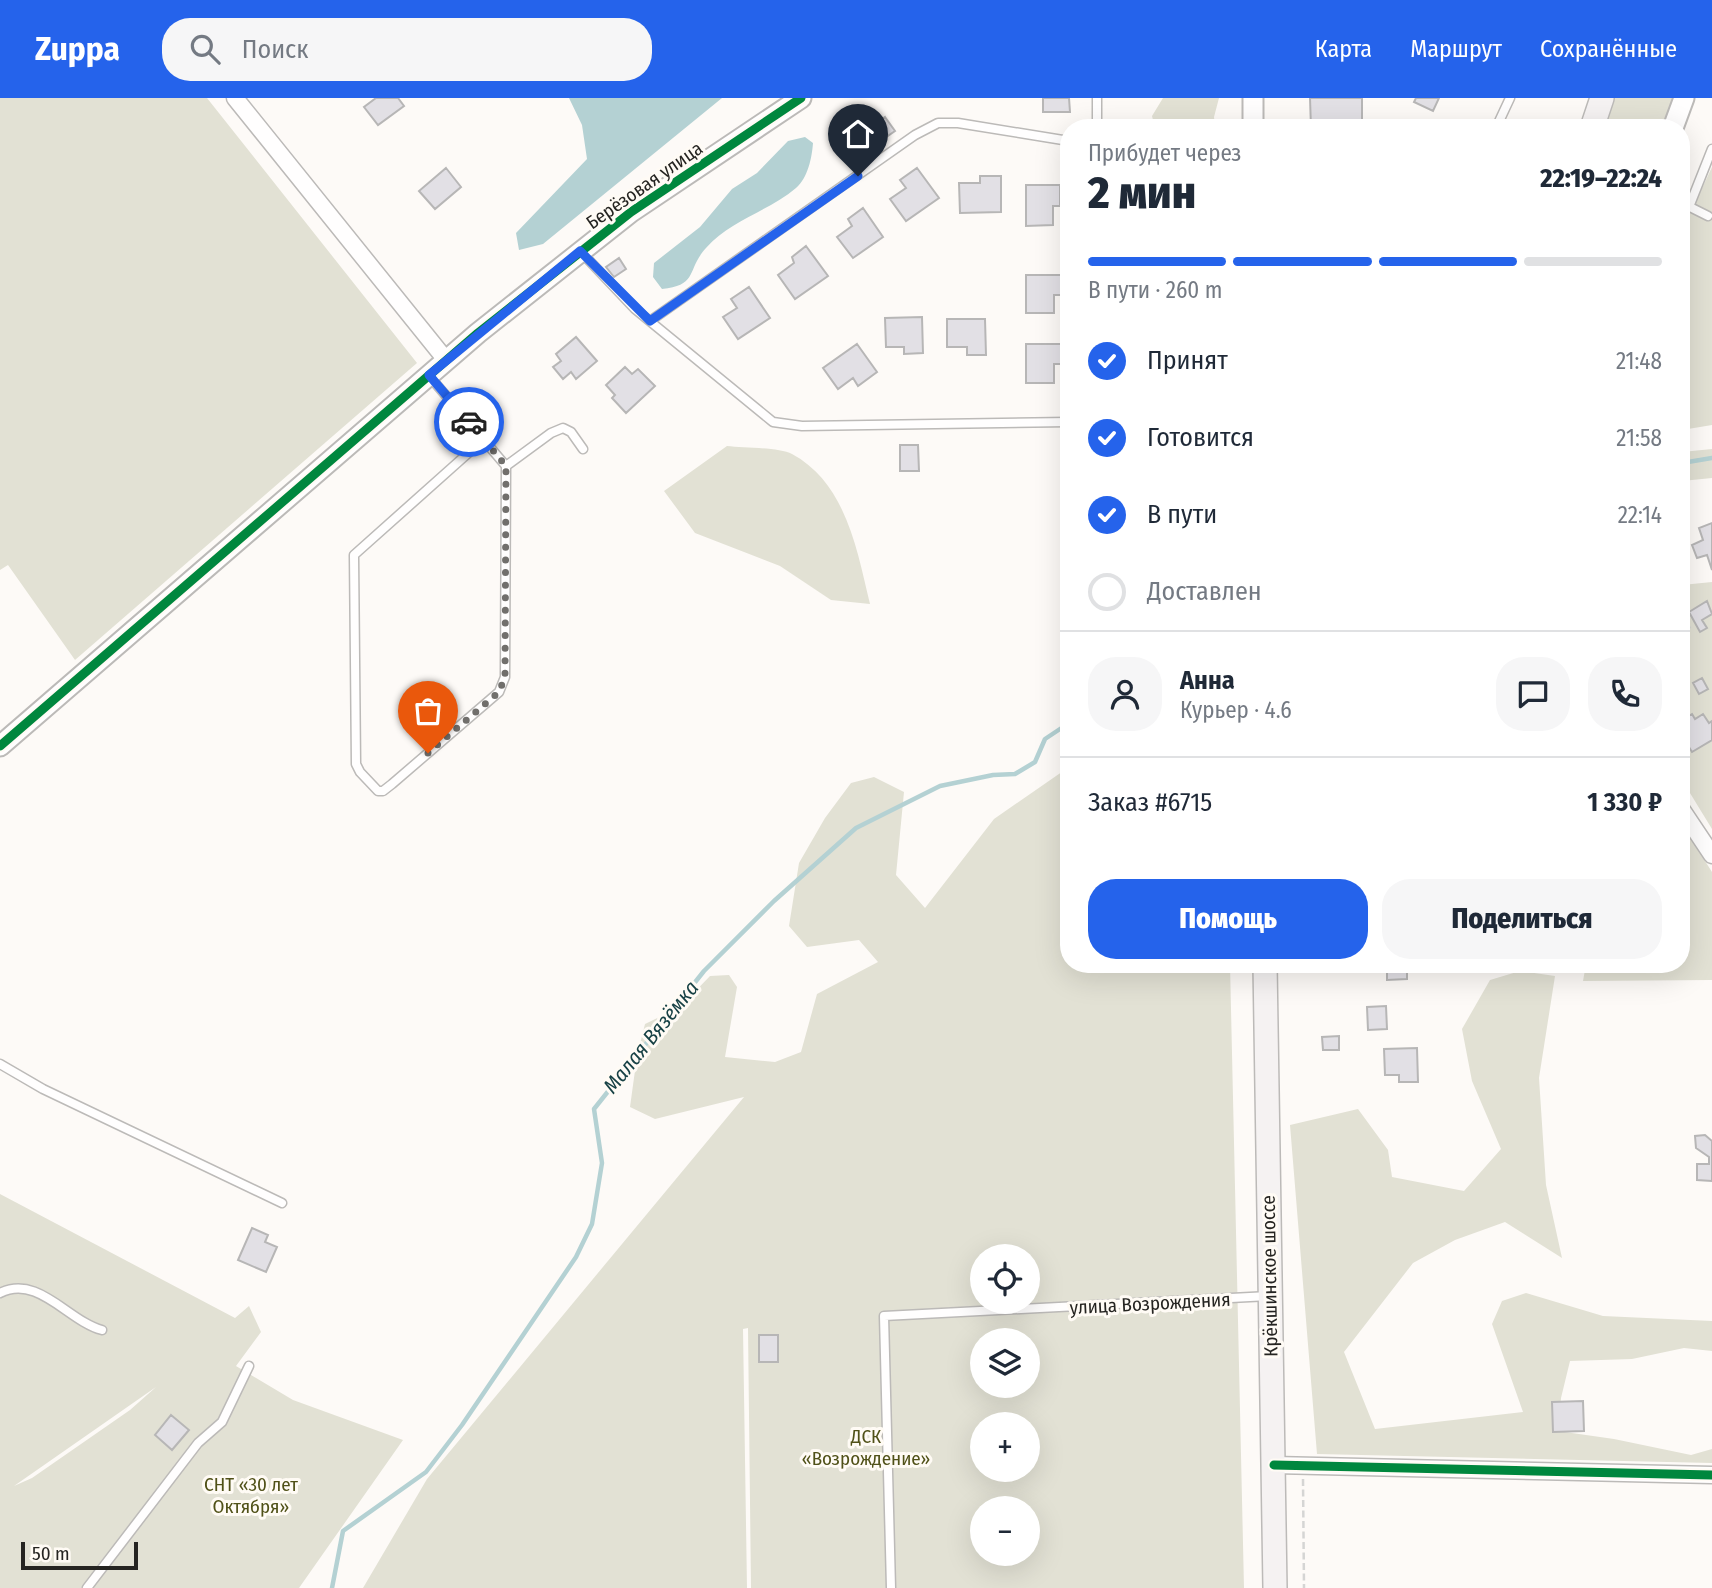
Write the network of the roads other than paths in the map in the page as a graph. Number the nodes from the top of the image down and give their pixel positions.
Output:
1 (234, 98) edge
2 (801, 98) edge
3 (1097, 98) edge
4 (1253, 98) edge
5 (1510, 98) edge
6 (1602, 98) edge
7 (1684, 98) edge
8 (1097, 119) edge
9 (1253, 119) edge
10 (1500, 119) edge
11 (1595, 119) edge
12 (1676, 119) edge
13 (1060, 139) edge
14 (1712, 149) edge
15 (1690, 195) edge
16 (1690, 207) edge
17 (1708, 216) dead end
18 (580, 251) junction
19 (650, 321) junction
20 (446, 360) junction
21 (429, 375) junction
22 (1060, 422) edge
23 (484, 439) junction
24 (583, 449) dead end
25 (506, 466) junction
26 (0, 746) edge
27 (1690, 822) edge
28 (1712, 855) edge
29 (1265, 973) edge
30 (0, 1064) edge
31 (282, 1203) dead end
32 (0, 1293) edge
33 (1270, 1296) junction
34 (102, 1330) dead end
35 (249, 1366) dead end
36 (1274, 1465) junction
37 (1712, 1475) edge
38 (87, 1588) edge
39 (891, 1588) edge
40 (1275, 1588) edge

1 - 20 street
2 - 18 street, Берёзовая улица
3 - 8 lane
4 - 9 street
5 - 10 lane
6 - 11 main road
7 - 12 street
13 - 19 lane
14 - 15 lane
16 - 17 lane
18 - 19 lane
18 - 20 street, Берёзовая улица
19 - 22 lane
20 - 21 street, Берёзовая улица
21 - 23 lane
21 - 26 street, Берёзовая улица
23 - 25 lane
23 - 25 lane
24 - 25 lane
27 - 28 street
29 - 33 main road, Крёкшинское шоссе
30 - 31 lane
32 - 34 lane
33 - 36 main road, Крёкшинское шоссе
33 - 39 lane, улица Возрождения
35 - 38 lane
36 - 37 street
36 - 40 main road, Крёкшинское шоссе

